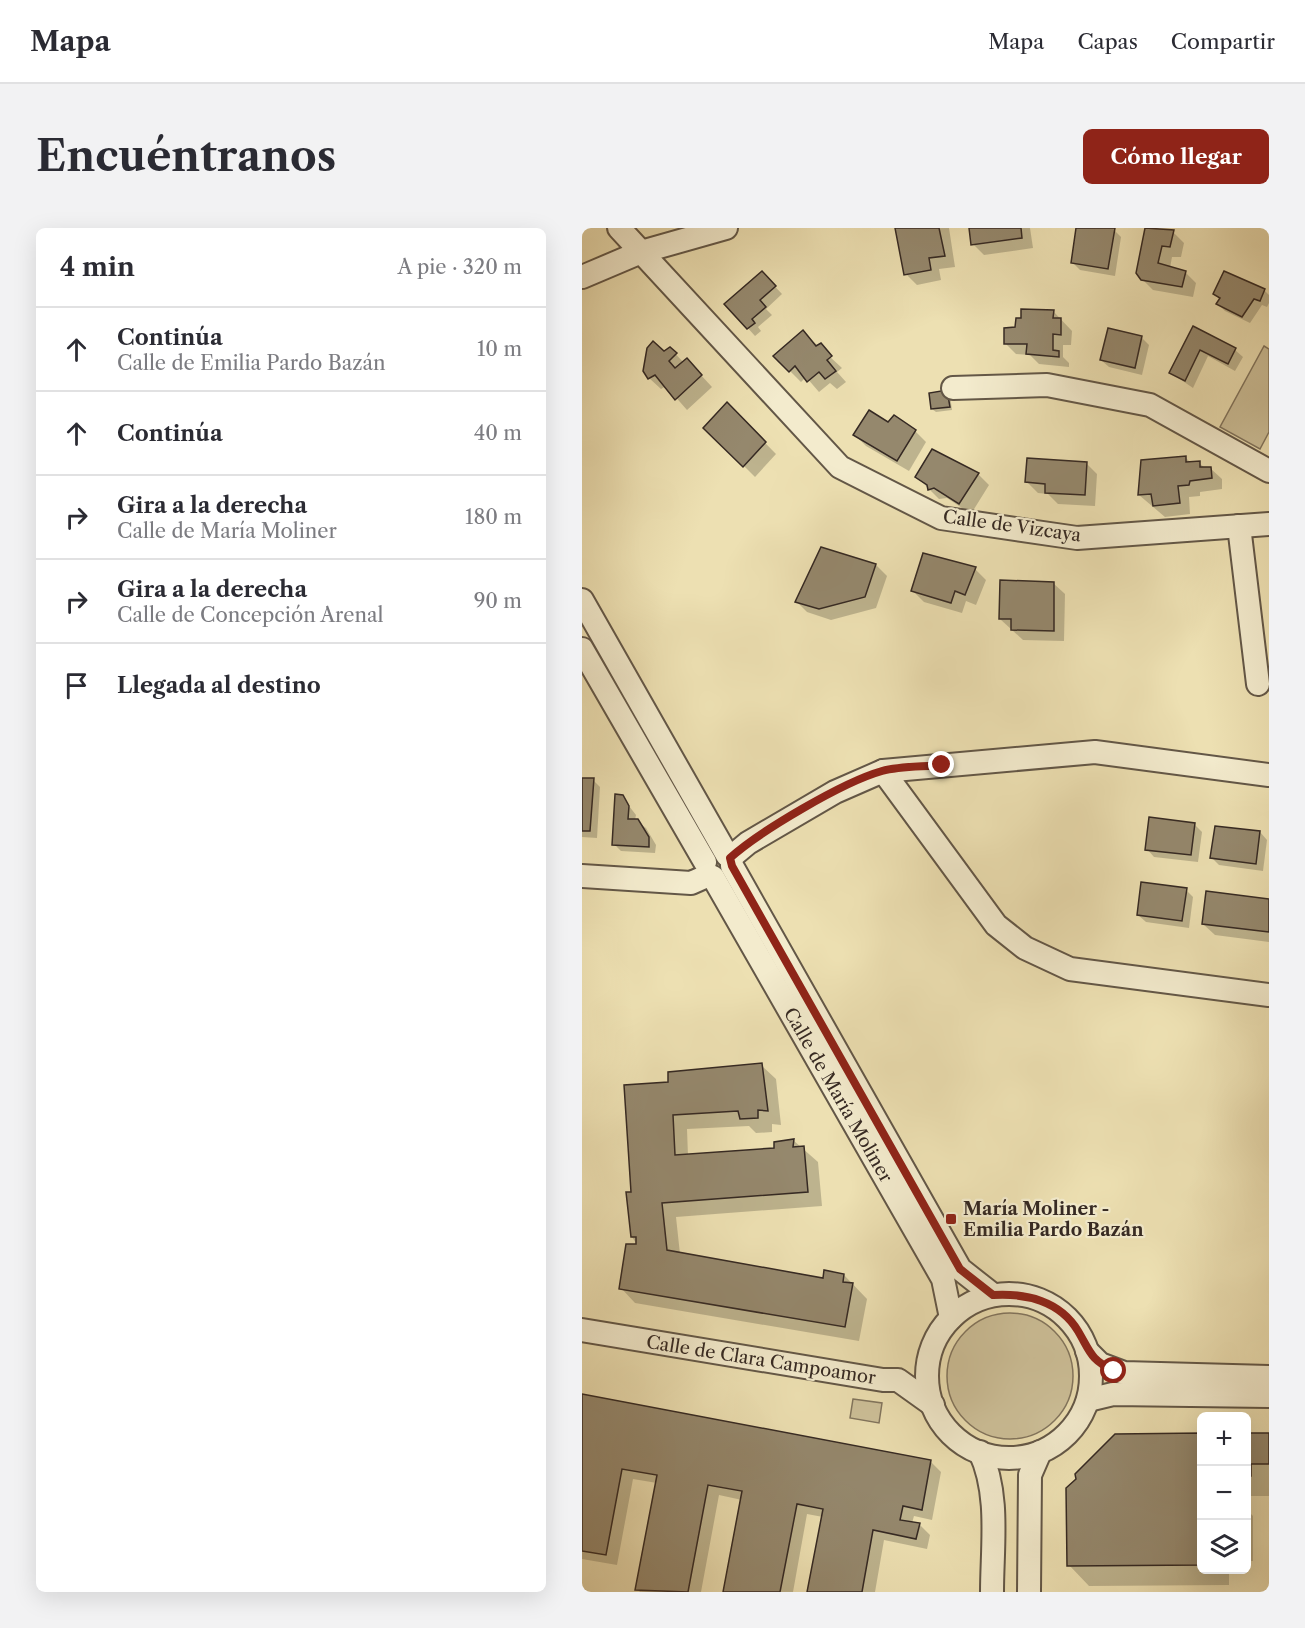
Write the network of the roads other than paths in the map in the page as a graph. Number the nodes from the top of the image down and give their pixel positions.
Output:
1 (619, 228) edge
2 (726, 228) edge
3 (641, 252) junction
4 (582, 277) edge
5 (953, 388) dead end
6 (1269, 471) edge
7 (1269, 524) edge
8 (1239, 526) junction
9 (582, 600) edge
10 (582, 649) edge
11 (1258, 684) dead end
12 (883, 771) junction
13 (1269, 775) edge
14 (719, 866) junction
15 (582, 876) edge
16 (1269, 995) edge
17 (993, 1295) junction
18 (951, 1318) junction
19 (582, 1330) edge
20 (1087, 1351) junction
21 (930, 1357) junction
22 (1269, 1377) edge
23 (898, 1380) junction
24 (1269, 1396) edge
25 (1088, 1400) junction
26 (933, 1406) junction
27 (980, 1452) junction
28 (1040, 1452) junction
29 (992, 1592) edge
30 (1029, 1592) edge

1 - 3 street, Calle de Vizcaya
2 - 3 street
3 - 4 street
3 - 8 street, Calle de Vizcaya
5 - 6 street
7 - 8 street, Calle de Vizcaya
8 - 11 street
9 - 14 street, Calle de María Moliner
10 - 14 street, Calle de María Moliner
12 - 13 street
12 - 14 street
12 - 16 street
14 - 15 street
14 - 17 street, Calle de María Moliner
14 - 18 street, Calle de María Moliner
17 - 18 street
17 - 20 street
18 - 21 street
19 - 23 street, Calle de Clara Campoamor
20 - 22 street
20 - 25 street
21 - 23 street
21 - 26 street
23 - 26 street, Calle de Clara Campoamor
24 - 25 street
25 - 28 street
26 - 27 street
27 - 28 street
27 - 29 street
28 - 30 street

